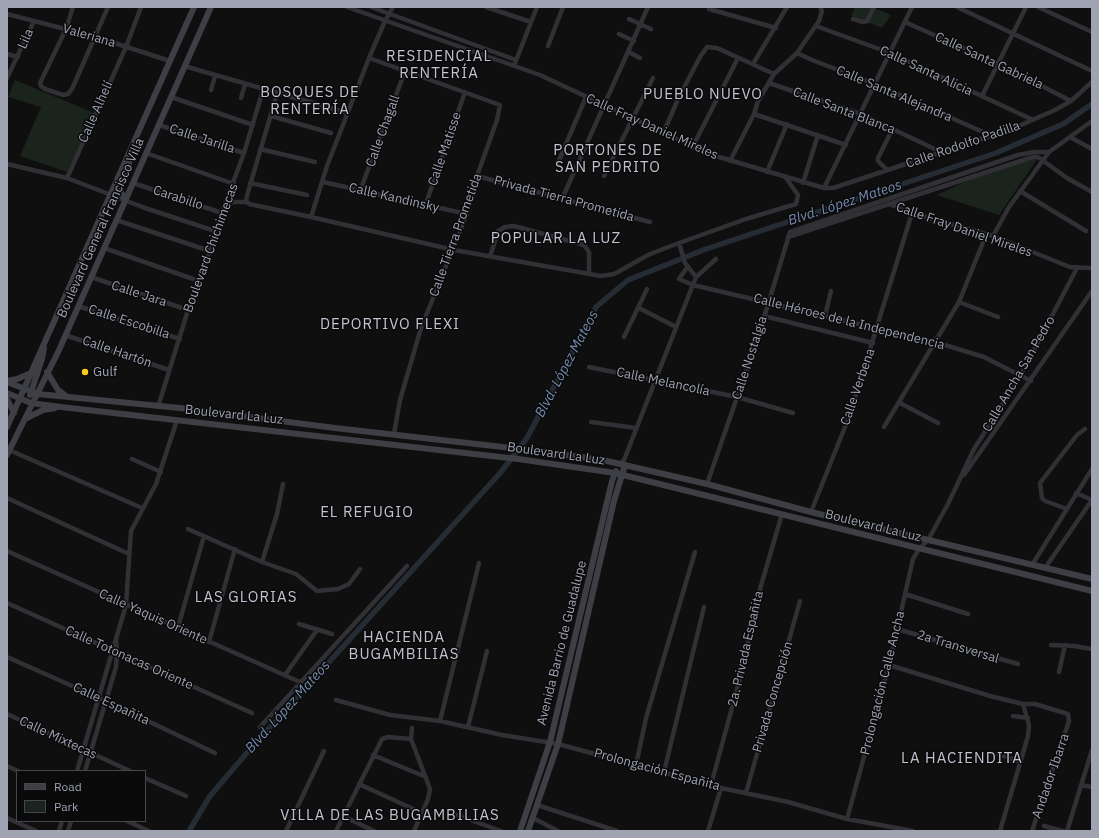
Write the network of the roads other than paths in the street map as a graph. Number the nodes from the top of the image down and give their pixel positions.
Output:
1 (73, 7) edge
2 (108, 7) edge
3 (141, 7) edge
4 (194, 7) edge
5 (207, 7) edge
6 (212, 7) edge
7 (347, 7) edge
8 (371, 7) edge
9 (393, 7) edge
10 (486, 7) edge
11 (537, 7) edge
12 (563, 7) edge
13 (648, 7) edge
14 (787, 7) edge
15 (820, 7) edge
16 (874, 7) edge
17 (912, 7) edge
18 (957, 7) edge
19 (1026, 7) edge
20 (1038, 7) edge
21 (498, 9) edge
22 (709, 9) dead end
23 (7, 14) edge
24 (390, 14) junction
25 (629, 19) dead end
26 (853, 19) dead end
27 (205, 20) junction
28 (34, 21) junction
29 (385, 21) junction
30 (531, 22) junction
31 (905, 22) junction
32 (641, 25) junction
33 (816, 26) junction
34 (776, 28) junction
35 (66, 29) junction
36 (651, 29) dead end
37 (1014, 32) junction
38 (1092, 32) edge
39 (620, 34) dead end
40 (96, 37) junction
41 (634, 41) junction
42 (548, 46) dead end
43 (126, 47) junction
44 (629, 52) junction
45 (797, 53) junction
46 (890, 53) junction
47 (7, 54) edge
48 (18, 57) junction
49 (370, 58) junction
50 (640, 58) dead end
51 (738, 58) junction
52 (516, 60) junction
53 (170, 61) junction
54 (753, 64) junction
55 (999, 64) junction
56 (184, 66) junction
57 (513, 66) junction
58 (405, 71) junction
59 (1092, 71) edge
60 (774, 74) junction
61 (215, 76) junction
62 (7, 78) edge
63 (653, 78) dead end
64 (1092, 82) edge
65 (769, 83) junction
66 (244, 84) junction
67 (875, 84) junction
68 (211, 90) dead end
69 (263, 90) junction
70 (465, 92) junction
71 (277, 94) junction
72 (982, 96) junction
73 (171, 97) junction
74 (586, 97) junction
75 (241, 98) dead end
76 (1071, 101) junction
77 (604, 106) junction
78 (348, 113) junction
79 (754, 114) junction
80 (862, 114) junction
81 (271, 116) junction
82 (631, 119) junction
83 (1033, 120) junction
84 (1092, 121) edge
85 (787, 124) junction
86 (159, 125) junction
87 (253, 125) junction
88 (893, 128) junction
89 (331, 133) dead end
90 (663, 134) junction
91 (818, 135) junction
92 (992, 136) junction
93 (1070, 137) junction
94 (846, 145) junction
95 (692, 148) junction
96 (260, 149) junction
97 (1092, 149) edge
98 (941, 152) junction
99 (1049, 152) junction
100 (146, 153) junction
101 (244, 153) junction
102 (129, 154) junction
103 (730, 161) junction
104 (1042, 161) junction
105 (315, 162) dead end
106 (7, 164) edge
107 (557, 165) dead end
108 (887, 170) junction
109 (767, 172) junction
110 (477, 176) junction
111 (604, 176) dead end
112 (67, 178) junction
113 (785, 178) junction
114 (322, 182) junction
115 (133, 183) junction
116 (250, 183) junction
117 (804, 183) junction
118 (234, 184) junction
119 (824, 188) junction
120 (360, 191) junction
121 (1020, 191) junction
122 (1092, 192) edge
123 (111, 194) junction
124 (307, 195) dead end
125 (562, 199) junction
126 (125, 200) junction
127 (881, 201) junction
128 (226, 202) junction
129 (247, 202) junction
130 (889, 204) junction
131 (425, 206) junction
132 (222, 213) junction
133 (912, 213) junction
134 (466, 214) junction
135 (311, 216) junction
136 (116, 220) junction
137 (650, 222) dead end
138 (215, 231) junction
139 (1086, 231) dead end
140 (986, 235) junction
141 (993, 236) junction
142 (788, 237) junction
143 (680, 245) junction
144 (104, 248) junction
145 (454, 250) junction
146 (210, 251) junction
147 (490, 256) junction
148 (716, 259) dead end
149 (686, 265) junction
150 (1077, 268) junction
151 (1092, 268) edge
152 (589, 274) junction
153 (91, 277) junction
154 (696, 277) junction
155 (199, 281) junction
156 (693, 285) junction
157 (647, 289) dead end
158 (831, 291) dead end
159 (1092, 291) edge
160 (768, 302) junction
161 (959, 302) junction
162 (78, 306) junction
163 (639, 308) junction
164 (188, 310) junction
165 (764, 316) junction
166 (825, 316) junction
167 (998, 317) dead end
168 (676, 327) junction
169 (877, 328) junction
170 (65, 335) junction
171 (624, 337) dead end
172 (180, 339) junction
173 (45, 341) junction
174 (873, 342) junction
175 (935, 342) junction
176 (589, 367) dead end
177 (169, 370) junction
178 (47, 372) junction
179 (31, 373) junction
180 (1021, 375) junction
181 (1031, 381) junction
182 (7, 382) edge
183 (655, 382) junction
184 (27, 391) junction
185 (7, 393) edge
186 (38, 394) junction
187 (68, 397) junction
188 (736, 397) junction
189 (7, 399) edge
190 (20, 399) junction
191 (31, 402) junction
192 (900, 403) junction
193 (158, 407) junction
194 (61, 408) junction
195 (14, 413) junction
196 (793, 413) dead end
197 (25, 419) junction
198 (177, 420) junction
199 (590, 422) dead end
200 (938, 423) dead end
201 (7, 427) edge
202 (884, 427) dead end
203 (636, 428) junction
204 (1085, 429) dead end
205 (394, 434) junction
206 (16, 435) junction
207 (547, 452) junction
208 (8, 453) edge
209 (132, 459) dead end
210 (544, 462) junction
211 (623, 463) junction
212 (1092, 469) edge
213 (161, 472) junction
214 (615, 473) junction
215 (622, 475) junction
216 (961, 479) junction
217 (283, 484) dead end
218 (707, 484) junction
219 (1076, 493) junction
220 (7, 498) edge
221 (1092, 500) edge
222 (142, 508) junction
223 (1067, 509) junction
224 (811, 512) junction
225 (782, 514) junction
226 (188, 529) dead end
227 (204, 536) junction
228 (928, 540) junction
229 (235, 549) junction
230 (919, 549) junction
231 (7, 551) edge
232 (695, 552) dead end
233 (129, 554) junction
234 (262, 562) junction
235 (479, 563) dead end
236 (1032, 565) junction
237 (407, 566) dead end
238 (360, 568) dead end
239 (1045, 568) junction
240 (1092, 579) edge
241 (1092, 591) edge
242 (905, 594) junction
243 (800, 601) dead end
244 (7, 603) edge
245 (126, 605) junction
246 (704, 607) dead end
247 (968, 614) dead end
248 (298, 624) dead end
249 (178, 627) junction
250 (897, 628) junction
251 (317, 630) junction
252 (332, 634) dead end
253 (116, 639) junction
254 (209, 642) junction
255 (1051, 645) dead end
256 (1065, 646) junction
257 (112, 649) junction
258 (1092, 650) edge
259 (487, 651) dead end
260 (117, 652) junction
261 (7, 657) edge
262 (1018, 664) dead end
263 (889, 665) junction
264 (1059, 672) dead end
265 (285, 675) junction
266 (300, 682) junction
267 (99, 698) junction
268 (336, 700) dead end
269 (106, 701) junction
270 (1025, 704) junction
271 (7, 714) edge
272 (252, 714) dead end
273 (1013, 716) dead end
274 (1028, 718) junction
275 (440, 721) junction
276 (260, 727) dead end
277 (468, 727) junction
278 (412, 728) dead end
279 (411, 739) junction
280 (550, 742) junction
281 (558, 744) junction
282 (84, 749) junction
283 (1092, 750) edge
284 (324, 751) dead end
285 (91, 753) junction
286 (215, 753) dead end
287 (998, 754) dead end
288 (373, 755) junction
289 (1021, 762) junction
290 (636, 765) junction
291 (77, 770) edge
292 (86, 770) edge
293 (128, 770) edge
294 (664, 772) junction
295 (426, 777) junction
296 (146, 778) edge
297 (359, 784) junction
298 (711, 785) junction
299 (1081, 785) junction
300 (1092, 787) edge
301 (721, 788) junction
302 (746, 793) junction
303 (186, 796) dead end
304 (537, 805) junction
305 (422, 813) junction
306 (454, 814) dead end
307 (343, 816) junction
308 (7, 818) edge
309 (533, 818) junction
310 (847, 818) junction
311 (130, 822) edge
312 (1044, 826) dead end
313 (36, 831) edge
314 (149, 831) edge
315 (286, 831) edge
316 (336, 831) edge
317 (374, 831) edge
318 (414, 831) edge
319 (501, 831) edge
320 (520, 831) edge
321 (528, 831) edge
322 (558, 831) edge
323 (617, 831) edge
324 (708, 831) edge
325 (913, 831) edge
326 (1000, 831) edge
327 (1032, 831) edge
328 (1063, 831) edge
329 (1067, 831) edge

1 - 35 street
2 - 40 street
3 - 43 street, Calle Alhelí
4 - 53 main road, Boulevard General Francisco Villa
5 - 27 main road
6 - 27 main road, Boulevard General Francisco Villa
7 - 29 street, Calle Fray Daniel Mireles
8 - 24 street
9 - 24 street
10 - 21 street
11 - 30 street
12 - 42 street
13 - 32 street
14 - 34 street
15 - 33 street
16 - 26 street
17 - 31 street
18 - 37 street
19 - 37 street
20 - 38 street
21 - 30 street
22 - 34 street
23 - 28 street, Valeriana
24 - 29 street
24 - 52 street
25 - 32 street
27 - 56 main road, Boulevard General Francisco Villa
28 - 35 street, Valeriana
28 - 48 street, Lila
29 - 49 street
29 - 57 street, Calle Fray Daniel Mireles
30 - 52 street
31 - 46 street
31 - 55 street, Calle Santa Gabriela
32 - 36 street
32 - 41 street
33 - 45 street
33 - 46 street, Calle Santa Alicia
34 - 54 street
35 - 40 street, Valeriana
35 - 40 street
37 - 55 street
37 - 59 street
39 - 41 street
40 - 43 street, Valeriana
41 - 44 street
43 - 53 street, Valeriana
43 - 112 street, Calle Alhelí
44 - 50 street
44 - 77 street
45 - 60 street
45 - 67 street, Calle Santa Alejandra
46 - 67 street
46 - 72 street, Calle Santa Alicia
47 - 48 street
48 - 62 street, Lila
49 - 58 street
49 - 78 street
51 - 54 street
51 - 90 street
51 - 95 street
52 - 57 street
53 - 102 main road, Boulevard General Francisco Villa
54 - 60 street
55 - 72 street
55 - 76 street, Calle Santa Gabriela
56 - 61 street
56 - 73 main road, Boulevard General Francisco Villa
57 - 74 street, Calle Fray Daniel Mireles
58 - 70 street
58 - 120 street, Calle Chagall
60 - 65 street
61 - 66 street
61 - 68 street
63 - 82 street
64 - 76 street, Calle Rodolfo Padilla
65 - 79 street
65 - 80 street, Calle Santa Blanca
66 - 69 street
66 - 75 street
67 - 80 street
67 - 92 street, Calle Santa Alejandra
69 - 71 street
69 - 87 street, Boulevard Chichimecas
70 - 110 street, Calle Tierra Prometida
70 - 131 street, Calle Matisse
71 - 78 street
71 - 81 street, Boulevard Chichimecas
72 - 83 street, Calle Santa Alicia
73 - 86 main road, Boulevard General Francisco Villa
73 - 87 street
74 - 77 street, Calle Fray Daniel Mireles
74 - 107 street
76 - 83 street, Calle Rodolfo Padilla
77 - 82 street, Calle Fray Daniel Mireles
77 - 125 street
78 - 114 street
79 - 85 street
79 - 103 street
80 - 88 street, Calle Santa Blanca
80 - 94 street
81 - 89 street
81 - 96 street, Boulevard Chichimecas
82 - 90 street, Calle Fray Daniel Mireles
82 - 111 street
83 - 92 street, Calle Rodolfo Padilla
84 - 93 street
85 - 91 street
85 - 109 street
86 - 100 main road, Boulevard General Francisco Villa
86 - 101 street, Calle Jarilla
87 - 101 street, Boulevard Chichimecas
88 - 98 street, Calle Santa Blanca
88 - 108 street
90 - 95 street, Calle Fray Daniel Mireles
91 - 94 street
91 - 117 street
92 - 98 street, Calle Rodolfo Padilla
93 - 97 street
93 - 99 street
94 - 119 street
95 - 103 street, Calle Fray Daniel Mireles
96 - 105 street
96 - 116 street, Boulevard Chichimecas
98 - 108 street, Calle Rodolfo Padilla
99 - 104 street
99 - 127 street
100 - 115 main road, Boulevard General Francisco Villa
100 - 118 street
101 - 118 street, Boulevard Chichimecas
102 - 123 main road, Boulevard General Francisco Villa
102 - 126 main road
103 - 109 street, Calle Fray Daniel Mireles
104 - 121 street
104 - 122 street
104 - 130 street
106 - 112 street
108 - 119 street, Calle Rodolfo Padilla
109 - 113 street, Calle Fray Daniel Mireles
110 - 125 street, Privada Tierra Prometida
110 - 134 street, Calle Tierra Prometida
112 - 123 street
113 - 117 street, Calle Fray Daniel Mireles
113 - 143 street
114 - 120 street, Calle Kandinsky
114 - 135 street
115 - 126 main road, Boulevard General Francisco Villa
115 - 132 street, Carabillo
116 - 124 street
116 - 129 street, Boulevard Chichimecas
117 - 119 street, Calle Fray Daniel Mireles
118 - 128 street, Boulevard Chichimecas
120 - 131 street, Calle Kandinsky
121 - 139 street
121 - 141 street
123 - 126 street
123 - 173 main road, Boulevard General Francisco Villa
125 - 137 street, Privada Tierra Prometida
126 - 136 main road, Boulevard General Francisco Villa
126 - 138 street
127 - 130 street, Calle Fray Daniel Mireles
127 - 142 street, Calle Nostalgia
128 - 129 street
128 - 132 street, Boulevard Chichimecas
129 - 135 street, Boulevard Chichimecas
130 - 133 street, Calle Fray Daniel Mireles
130 - 142 street
131 - 134 street, Calle Kandinsky
132 - 138 street, Boulevard Chichimecas
133 - 140 street, Calle Fray Daniel Mireles
133 - 169 street, Calle Verbena
134 - 145 street, Calle Tierra Prometida
135 - 145 street
136 - 144 main road, Boulevard General Francisco Villa
136 - 146 street
138 - 146 street, Boulevard Chichimecas
140 - 141 street, Calle Fray Daniel Mireles
140 - 161 street
141 - 150 street, Calle Fray Daniel Mireles
142 - 160 street, Calle Nostalgia
143 - 149 street
143 - 152 street
144 - 153 main road, Boulevard General Francisco Villa
144 - 155 street
145 - 147 street
145 - 205 street, Calle Tierra Prometida
146 - 155 street, Boulevard Chichimecas
147 - 152 street
147 - 152 street
148 - 154 street, Avenida Barrio de Guadalupe
149 - 154 street
149 - 156 street, Calle Héroes de la Independencia
150 - 151 street, Calle Fray Daniel Mireles
150 - 180 street, Calle Ancha San Pedro
153 - 162 main road, Boulevard General Francisco Villa
153 - 164 street, Calle Jara
154 - 156 street, Avenida Barrio de Guadalupe
155 - 164 street, Boulevard Chichimecas
156 - 160 street, Calle Héroes de la Independencia
156 - 168 street, Avenida Barrio de Guadalupe
157 - 163 street
158 - 166 street
159 - 181 street, Calle Ancha San Pedro
160 - 165 street, Calle Nostalgia
160 - 166 street, Calle Héroes de la Independencia
161 - 167 street
161 - 175 street
162 - 170 main road, Boulevard General Francisco Villa
162 - 172 street, Calle Escobilla
163 - 168 street
163 - 171 street
164 - 172 street, Boulevard Chichimecas
165 - 174 street
165 - 188 street, Calle Nostalgia
166 - 169 street, Calle Héroes de la Independencia
168 - 183 street, Avenida Barrio de Guadalupe
169 - 174 street, Calle Verbena
169 - 175 street, Calle Héroes de la Independencia
170 - 177 street, Calle Hartón
170 - 178 main road, Boulevard General Francisco Villa
172 - 177 street, Boulevard Chichimecas
173 - 179 main road, Boulevard General Francisco Villa
173 - 184 main road
174 - 224 street, Calle Verbena
175 - 180 street, Calle Héroes de la Independencia
175 - 192 street
176 - 183 street, Calle Melancolía
177 - 193 street, Boulevard Chichimecas
178 - 186 main road, Boulevard General Francisco Villa
178 - 187 main road
179 - 182 main road
179 - 184 main road, Boulevard General Francisco Villa
180 - 181 street, Calle Héroes de la Independencia
180 - 216 street, Calle Ancha San Pedro
181 - 216 street, Calle Ancha San Pedro
182 - 184 main road, Boulevard La Luz
183 - 188 street, Calle Melancolía
183 - 203 street, Avenida Barrio de Guadalupe
184 - 186 main road, Boulevard La Luz
184 - 190 main road, Boulevard General Francisco Villa
184 - 191 main road
185 - 190 main road, Boulevard La Luz
186 - 187 main road, Boulevard La Luz
186 - 191 main road, Boulevard General Francisco Villa
187 - 193 main road, Boulevard La Luz
188 - 196 street, Calle Melancolía
188 - 218 street, Calle Nostalgia
189 - 195 main road
190 - 191 main road, Boulevard La Luz
190 - 195 main road, Boulevard General Francisco Villa
191 - 194 main road, Boulevard La Luz
191 - 197 main road, Boulevard General Francisco Villa
191 - 206 main road
192 - 200 street
192 - 202 street
193 - 205 main road, Boulevard La Luz
194 - 197 main road
194 - 198 main road, Boulevard La Luz
195 - 201 main road, Boulevard General Francisco Villa
197 - 206 main road, Boulevard General Francisco Villa
198 - 210 main road, Boulevard La Luz
198 - 213 street
199 - 203 street
203 - 211 street, Avenida Barrio de Guadalupe
204 - 223 street
205 - 207 main road, Boulevard La Luz
206 - 208 main road, Boulevard General Francisco Villa
207 - 210 main road
207 - 211 main road, Boulevard La Luz
208 - 222 street
209 - 213 street
210 - 214 main road, Boulevard La Luz
211 - 214 main road, Avenida Barrio de Guadalupe
211 - 215 main road, Avenida Barrio de Guadalupe
211 - 218 main road, Boulevard La Luz
212 - 219 street
213 - 222 street
214 - 215 main road, Boulevard La Luz
214 - 280 main road, Avenida Barrio de Guadalupe
215 - 225 main road, Boulevard La Luz
215 - 281 main road, Avenida Barrio de Guadalupe
216 - 228 street, Calle Ancha San Pedro
217 - 234 street
218 - 224 main road, Boulevard La Luz
219 - 221 street
219 - 223 street
220 - 233 street
221 - 239 street
222 - 233 street
223 - 236 street
224 - 228 main road, Boulevard La Luz
225 - 230 main road, Boulevard La Luz
225 - 298 street, 2a. Privada Españita
226 - 227 street
227 - 229 street
227 - 249 street
228 - 230 street, Calle Ancha San Pedro
228 - 236 main road, Boulevard La Luz
229 - 234 street
229 - 254 street
230 - 241 main road, Boulevard La Luz
230 - 242 street, Prolongación Calle Ancha
231 - 245 street, Calle Yaquis Oriente
232 - 290 street
233 - 245 street
234 - 238 street
235 - 275 street
236 - 239 main road, Boulevard La Luz
237 - 266 street
239 - 240 main road, Boulevard La Luz
242 - 247 street
242 - 250 street, Prolongación Calle Ancha
243 - 302 street, Privada Concepción
244 - 257 street, Calle Totonacas Oriente
245 - 249 street, Calle Yaquis Oriente
245 - 253 street
246 - 294 street
248 - 251 street
249 - 254 street, Calle Yaquis Oriente
250 - 262 street, 2a Transversal
250 - 263 street, Prolongación Calle Ancha
251 - 252 street
251 - 265 street
253 - 257 street
253 - 260 street
254 - 265 street, Calle Yaquis Oriente
255 - 256 street
256 - 258 street
256 - 264 street
257 - 260 street, Calle Totonacas Oriente
257 - 267 street
259 - 277 street
260 - 269 street
260 - 272 street, Calle Totonacas Oriente
261 - 267 street, Calle Españita
263 - 270 street
263 - 310 street, Prolongación Calle Ancha
265 - 266 street, Calle Yaquis Oriente
266 - 276 street
267 - 269 street, Calle Españita
267 - 282 street
268 - 275 street, Prolongación Españita
269 - 285 street
269 - 286 street, Calle Españita
270 - 274 street
270 - 327 street, Andador Ibarra
271 - 282 street, Calle Mixtecas
273 - 274 street
274 - 289 street
275 - 277 street, Prolongación Españita
277 - 280 street, Prolongación Españita
278 - 279 street
279 - 288 street
279 - 295 street
280 - 281 street, Prolongación Españita
280 - 320 main road, Avenida Barrio de Guadalupe
281 - 290 street, Prolongación Españita
281 - 304 main road, Avenida Barrio de Guadalupe
282 - 285 street, Calle Mixtecas
282 - 291 street
283 - 299 street
284 - 315 street
285 - 292 street
285 - 293 street, Calle Mixtecas
287 - 289 street
288 - 295 street
288 - 297 street
289 - 326 street
290 - 294 street, Prolongación Españita
294 - 298 street, Prolongación Españita
295 - 305 street
296 - 303 street
297 - 305 street
297 - 307 street
298 - 301 street, Prolongación Españita
299 - 300 street
299 - 329 street
301 - 302 street, Prolongación Españita
301 - 324 street
302 - 310 street, Prolongación Españita
304 - 309 main road, Avenida Barrio de Guadalupe
304 - 323 street
305 - 318 street
306 - 319 street
307 - 316 street
307 - 317 street
308 - 313 street
309 - 321 main road, Avenida Barrio de Guadalupe
309 - 322 street
310 - 325 street, Prolongación Españita
311 - 314 street
312 - 328 street

